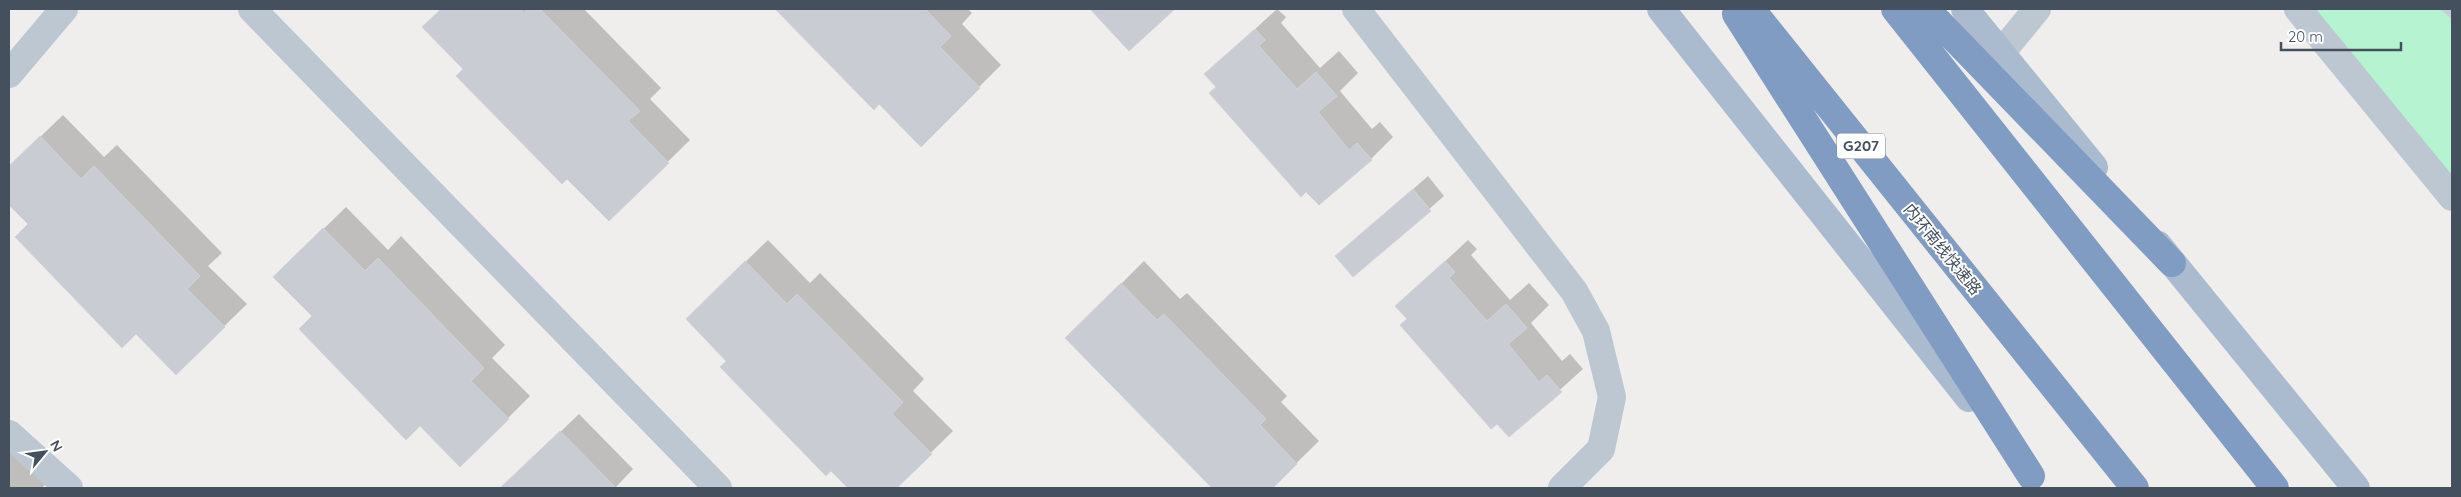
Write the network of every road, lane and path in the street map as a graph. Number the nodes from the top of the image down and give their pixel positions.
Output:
1 (64, 9) edge
2 (252, 9) edge
3 (1356, 9) edge
4 (1661, 9) edge
5 (1732, 9) edge
6 (1751, 9) edge
7 (1895, 9) edge
8 (1926, 9) edge
9 (1965, 9) edge
10 (2037, 9) edge
11 (2298, 9) edge
12 (2001, 53) junction
13 (9, 74) edge
14 (2452, 197) edge
15 (2172, 263) junction
16 (9, 434) edge
17 (2036, 482) edge
18 (70, 488) edge
19 (718, 488) edge
20 (1562, 488) edge
21 (2135, 488) edge
22 (2275, 488) edge
23 (2356, 488) edge

1 - 13 street
2 - 19 street
3 - 20 street
4 - 17 main road
5 - 17 highway
6 - 21 highway, 内环南线快速路 / G207
7 - 22 highway
8 - 15 highway
9 - 12 main road
10 - 12 street
11 - 14 street
12 - 15 main road
15 - 23 main road
16 - 18 street

